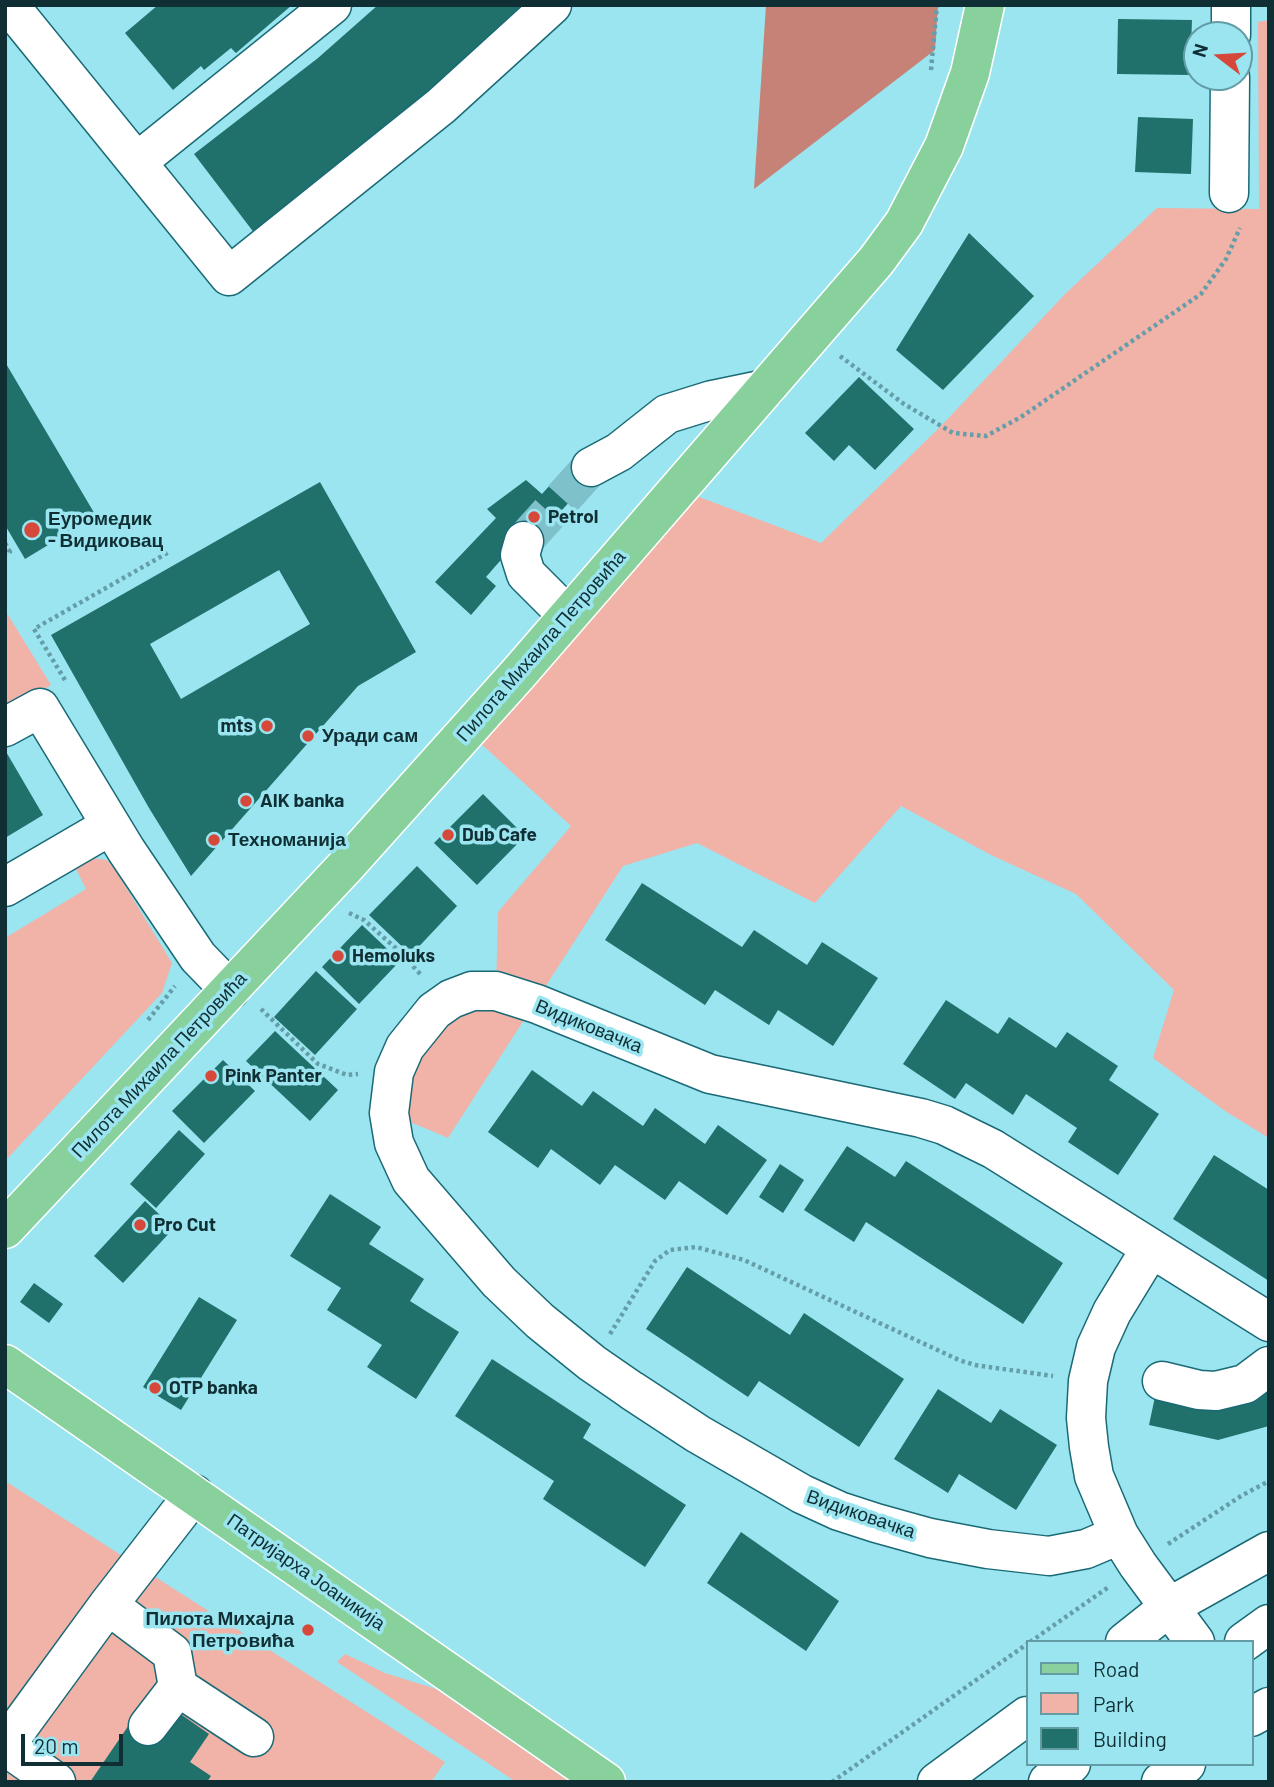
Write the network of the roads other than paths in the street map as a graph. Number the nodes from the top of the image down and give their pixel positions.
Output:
1 (9, 5) edge
2 (332, 5) edge
3 (552, 5) edge
4 (985, 5) edge
5 (1230, 91) edge
6 (137, 162) junction
7 (1229, 186) road end
8 (765, 389) junction
9 (591, 467) tunnel mouth
10 (524, 541) dead end
11 (569, 616) junction
12 (5, 727) edge
13 (110, 826) junction
14 (5, 887) edge
15 (242, 996) junction
16 (5, 1229) edge
17 (1151, 1248) junction
18 (1269, 1322) edge
19 (5, 1364) edge
20 (1269, 1366) edge
21 (1162, 1381) dead end
22 (194, 1494) junction
23 (1119, 1535) junction
24 (1269, 1550) edge
25 (108, 1605) junction
26 (1169, 1607) junction
27 (1269, 1624) edge
28 (1128, 1640) edge
29 (1194, 1640) edge
30 (1247, 1640) edge
31 (178, 1687) junction
32 (1269, 1707) edge
33 (1253, 1716) edge
34 (1026, 1717) edge
35 (148, 1726) dead end
36 (254, 1737) dead end
37 (1069, 1766) edge
38 (1183, 1766) edge
39 (56, 1782) edge
40 (606, 1782) edge
41 (937, 1782) edge
42 (1048, 1782) edge
43 (1161, 1782) edge

1 - 6 street
2 - 6 street
3 - 6 street
4 - 8 main road, Пилота Михаила Петровића
5 - 7 street
8 - 9 street
8 - 11 main road, Пилота Михаила Петровића
10 - 11 street
11 - 15 main road, Пилота Михаила Петровића
12 - 13 street
13 - 14 street
13 - 15 street
15 - 16 main road, Пилота Михаила Петровића
17 - 18 street, Видиковачка
17 - 23 street
17 - 23 street, Видиковачка
19 - 22 main road, Патријарха Јоаникија
20 - 21 street
22 - 25 street
22 - 40 main road, Патријарха Јоаникија
23 - 26 street
24 - 26 street
25 - 31 street
25 - 39 street
26 - 28 street
26 - 29 street
27 - 30 street
31 - 35 street
31 - 36 street
32 - 33 street
34 - 41 street
37 - 42 street
38 - 43 street

